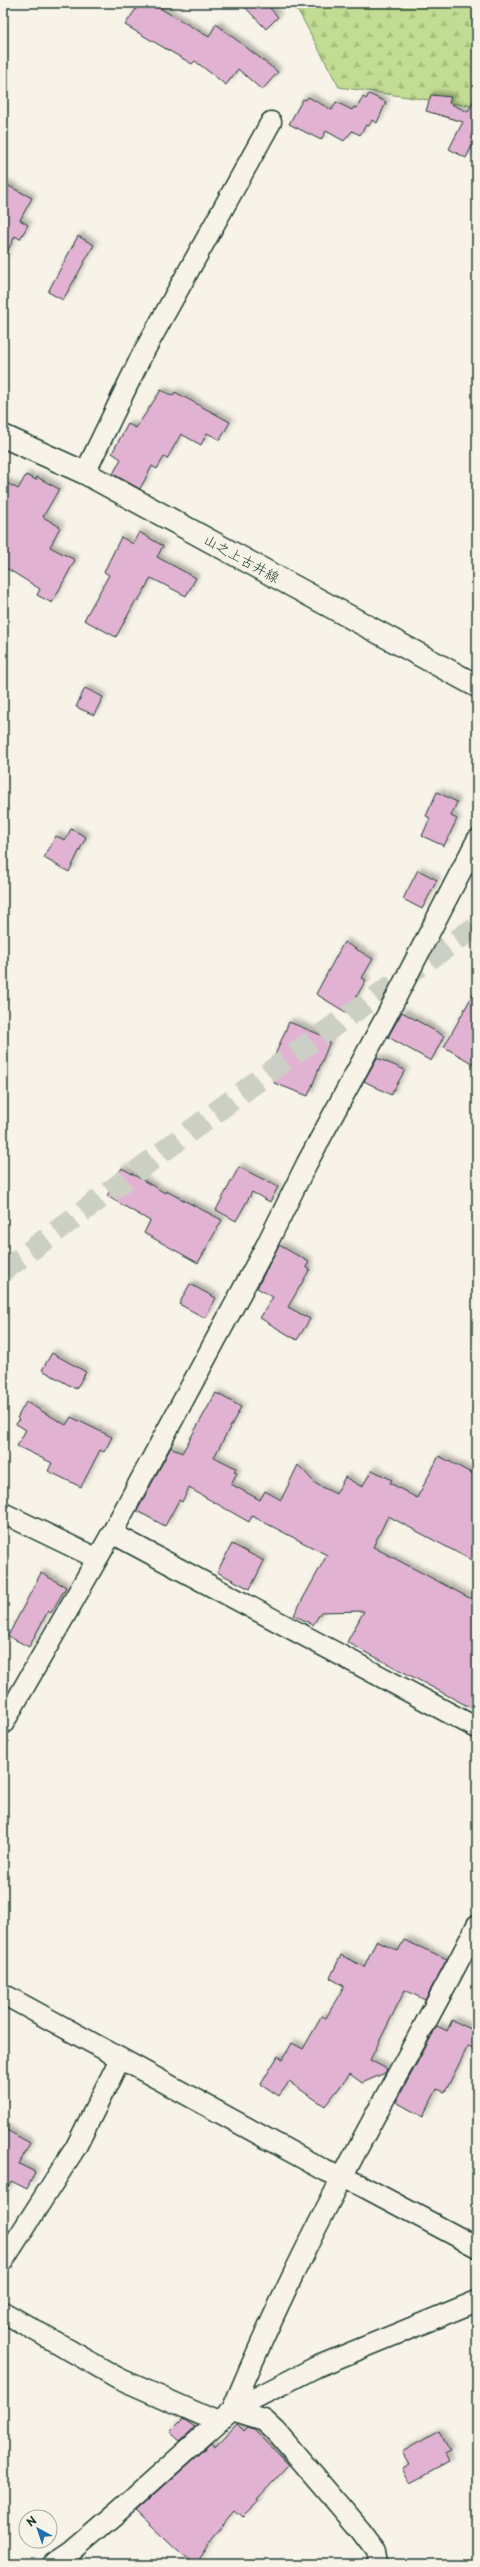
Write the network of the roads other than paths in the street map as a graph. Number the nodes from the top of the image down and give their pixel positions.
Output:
1 (271, 122) dead end
2 (3, 436) edge
3 (85, 472) junction
4 (477, 686) edge
5 (477, 840) edge
6 (3, 1513) edge
7 (112, 1533) junction
8 (96, 1558) junction
9 (3, 1724) edge
10 (477, 1728) edge
11 (477, 1925) edge
12 (3, 1994) edge
13 (120, 2059) junction
14 (342, 2178) junction
15 (477, 2246) edge
16 (3, 2262) edge
17 (477, 2301) edge
18 (3, 2312) edge
19 (225, 2416) junction
20 (53, 2564) edge
21 (378, 2564) edge

1 - 3 street
2 - 3 main road, 山之上古井線
3 - 4 main road, 山之上古井線
5 - 7 street
6 - 8 street
7 - 8 street
7 - 10 street
8 - 9 street
11 - 14 street
12 - 13 street
13 - 14 street
13 - 16 street
14 - 15 street
14 - 19 street
17 - 19 street
18 - 19 street
19 - 20 street
19 - 21 street

